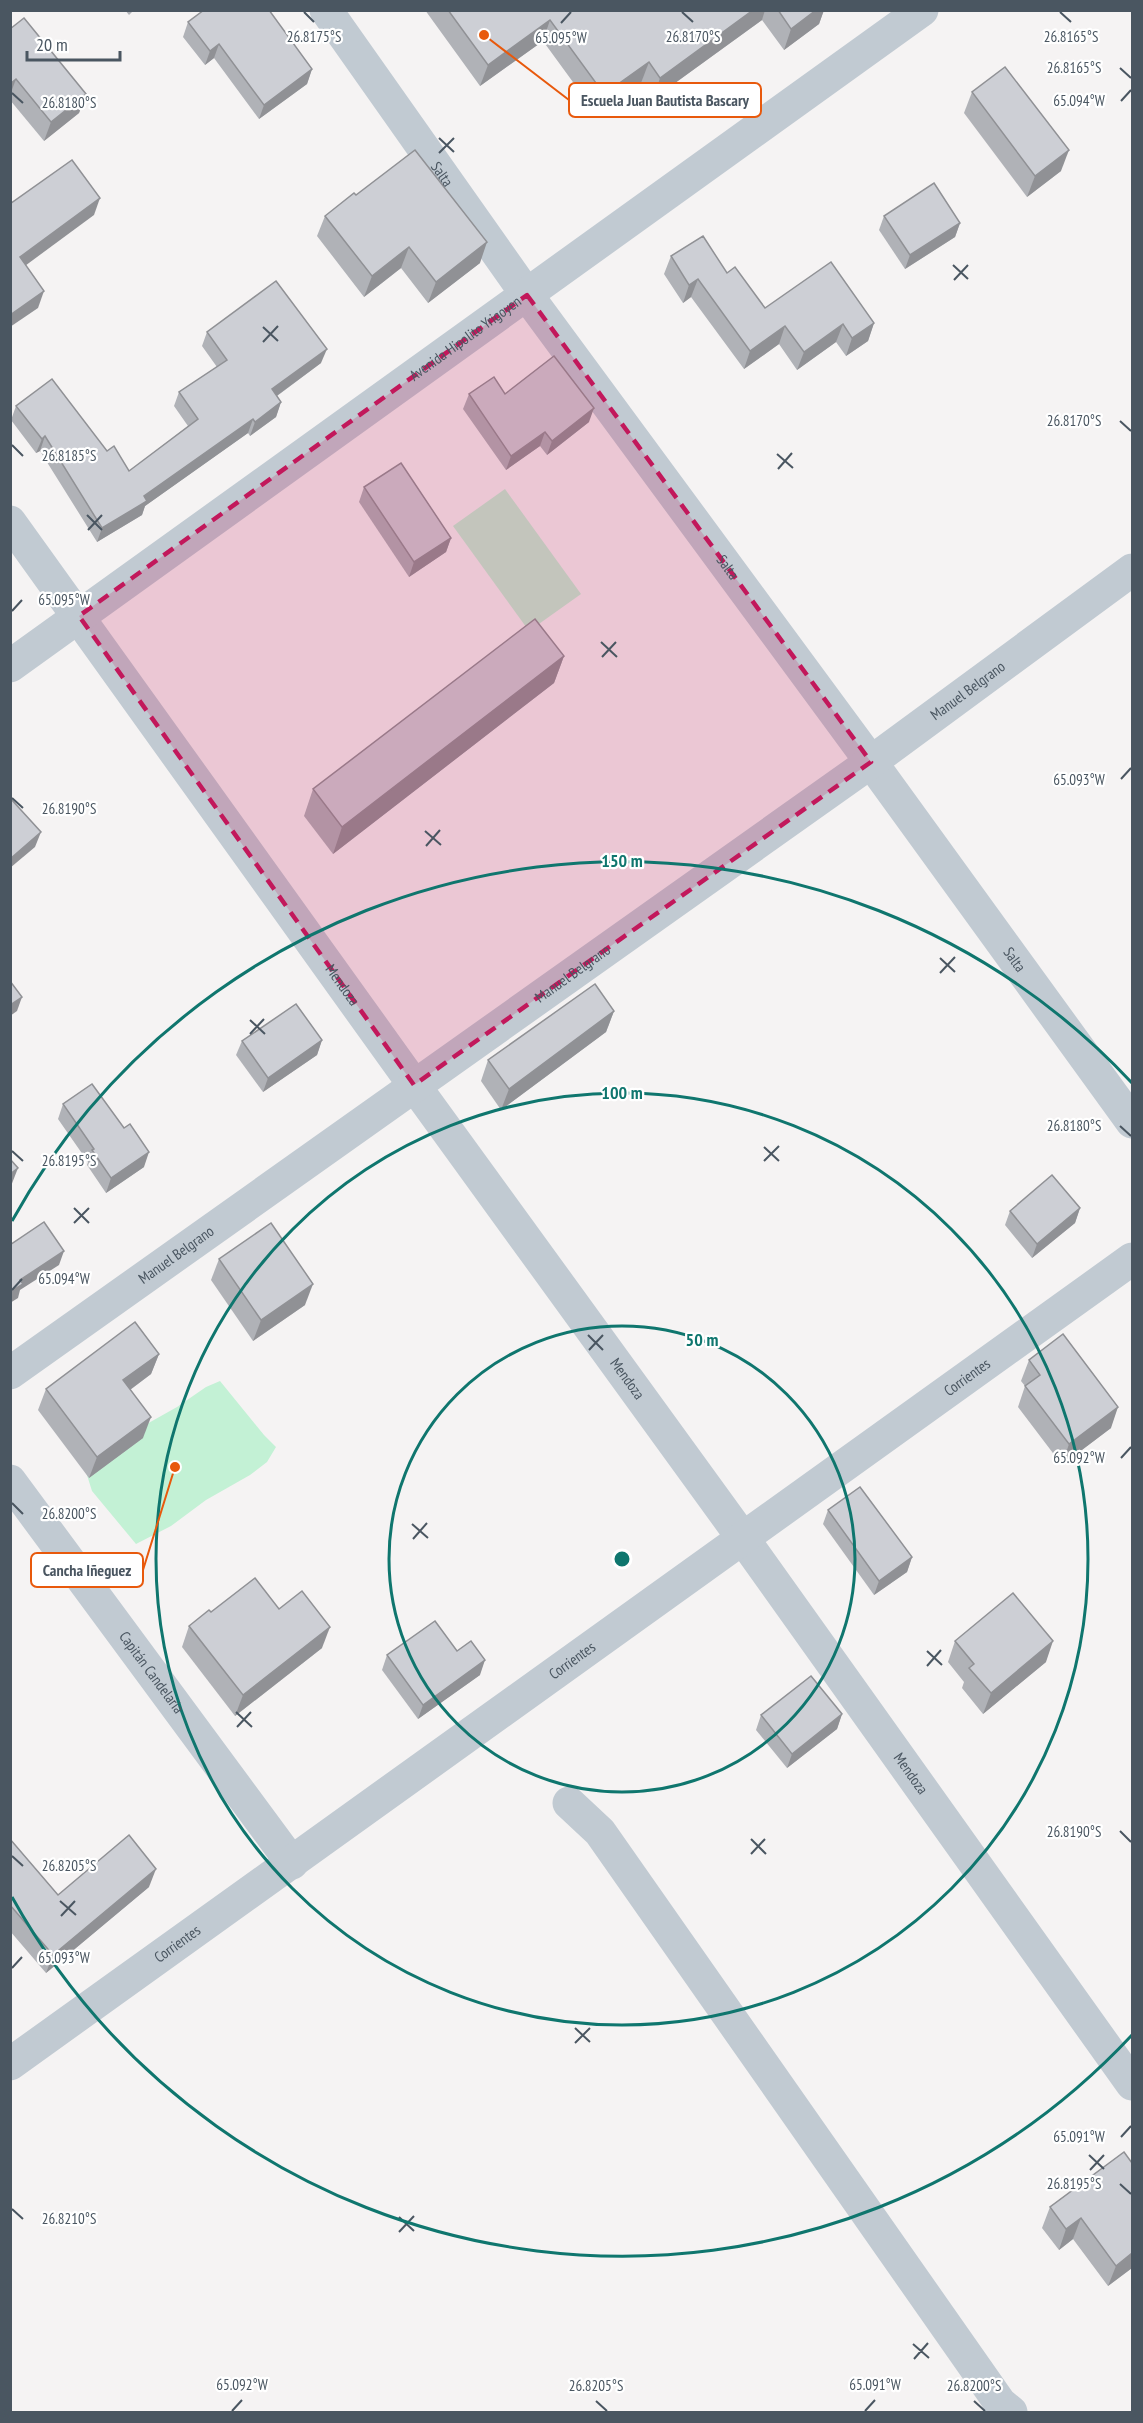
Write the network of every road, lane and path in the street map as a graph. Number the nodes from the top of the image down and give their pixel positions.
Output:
1 (326, 10) edge
2 (922, 10) edge
3 (527, 295) junction
4 (10, 522) edge
5 (1132, 570) edge
6 (80, 616) junction
7 (10, 666) edge
8 (871, 762) junction
9 (414, 1085) junction
10 (1132, 1122) edge
11 (1132, 1259) edge
12 (10, 1373) edge
13 (10, 1481) edge
14 (742, 1537) junction
15 (569, 1803) dead end
16 (292, 1863) junction
17 (10, 2064) edge
18 (1132, 2082) edge
19 (1011, 2412) edge

1 - 3 street, Salta
2 - 3 street, Avenida Hipolito Yrigoyen
3 - 6 street, Avenida Hipolito Yrigoyen
3 - 8 street, Salta
4 - 6 street, Mendoza
5 - 8 street, Manuel Belgrano
6 - 7 street, Avenida Hipolito Yrigoyen
6 - 9 street, Mendoza
8 - 9 street, Manuel Belgrano
8 - 10 street, Salta
9 - 12 street, Manuel Belgrano
9 - 14 street, Mendoza
11 - 14 street, Corrientes
13 - 16 street, Capitán Candelaria
14 - 16 street, Corrientes
14 - 18 street, Mendoza
15 - 19 street
16 - 17 street, Corrientes

